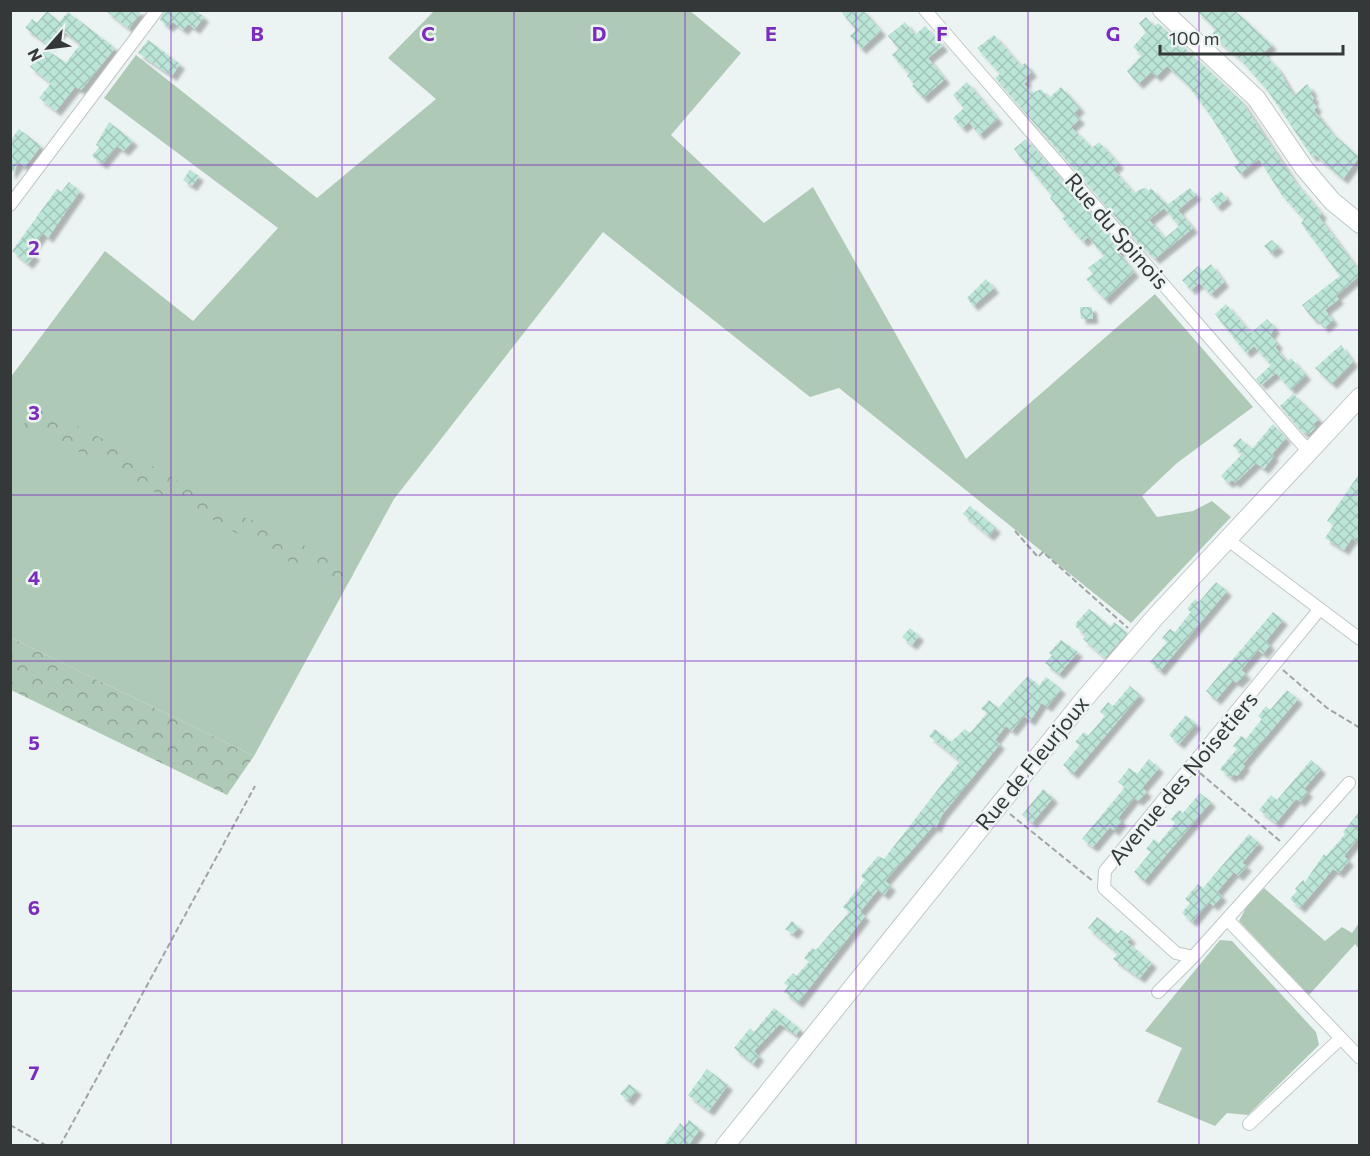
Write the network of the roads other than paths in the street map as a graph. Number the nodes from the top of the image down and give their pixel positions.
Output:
1 (157, 10) edge
2 (925, 10) edge
3 (1162, 10) edge
4 (10, 205) edge
5 (1359, 224) edge
6 (1359, 398) edge
7 (1308, 451) junction
8 (1228, 540) junction
9 (1319, 610) junction
10 (1359, 639) edge
11 (1349, 783) dead end
12 (1227, 919) junction
13 (1193, 957) junction
14 (1158, 992) dead end
15 (1341, 1038) junction
16 (1359, 1058) edge
17 (1249, 1124) dead end
18 (725, 1146) edge

1 - 4 street
2 - 7 street, Rue du Spinois
3 - 5 street
6 - 7 street, Rue de Fleurjoux
7 - 8 street, Rue de Fleurjoux
8 - 9 street
8 - 18 street, Rue de Fleurjoux
9 - 10 street
9 - 13 street, Avenue des Noisetiers
11 - 12 street
12 - 13 street
12 - 15 street
13 - 14 street
15 - 16 street
15 - 17 street

